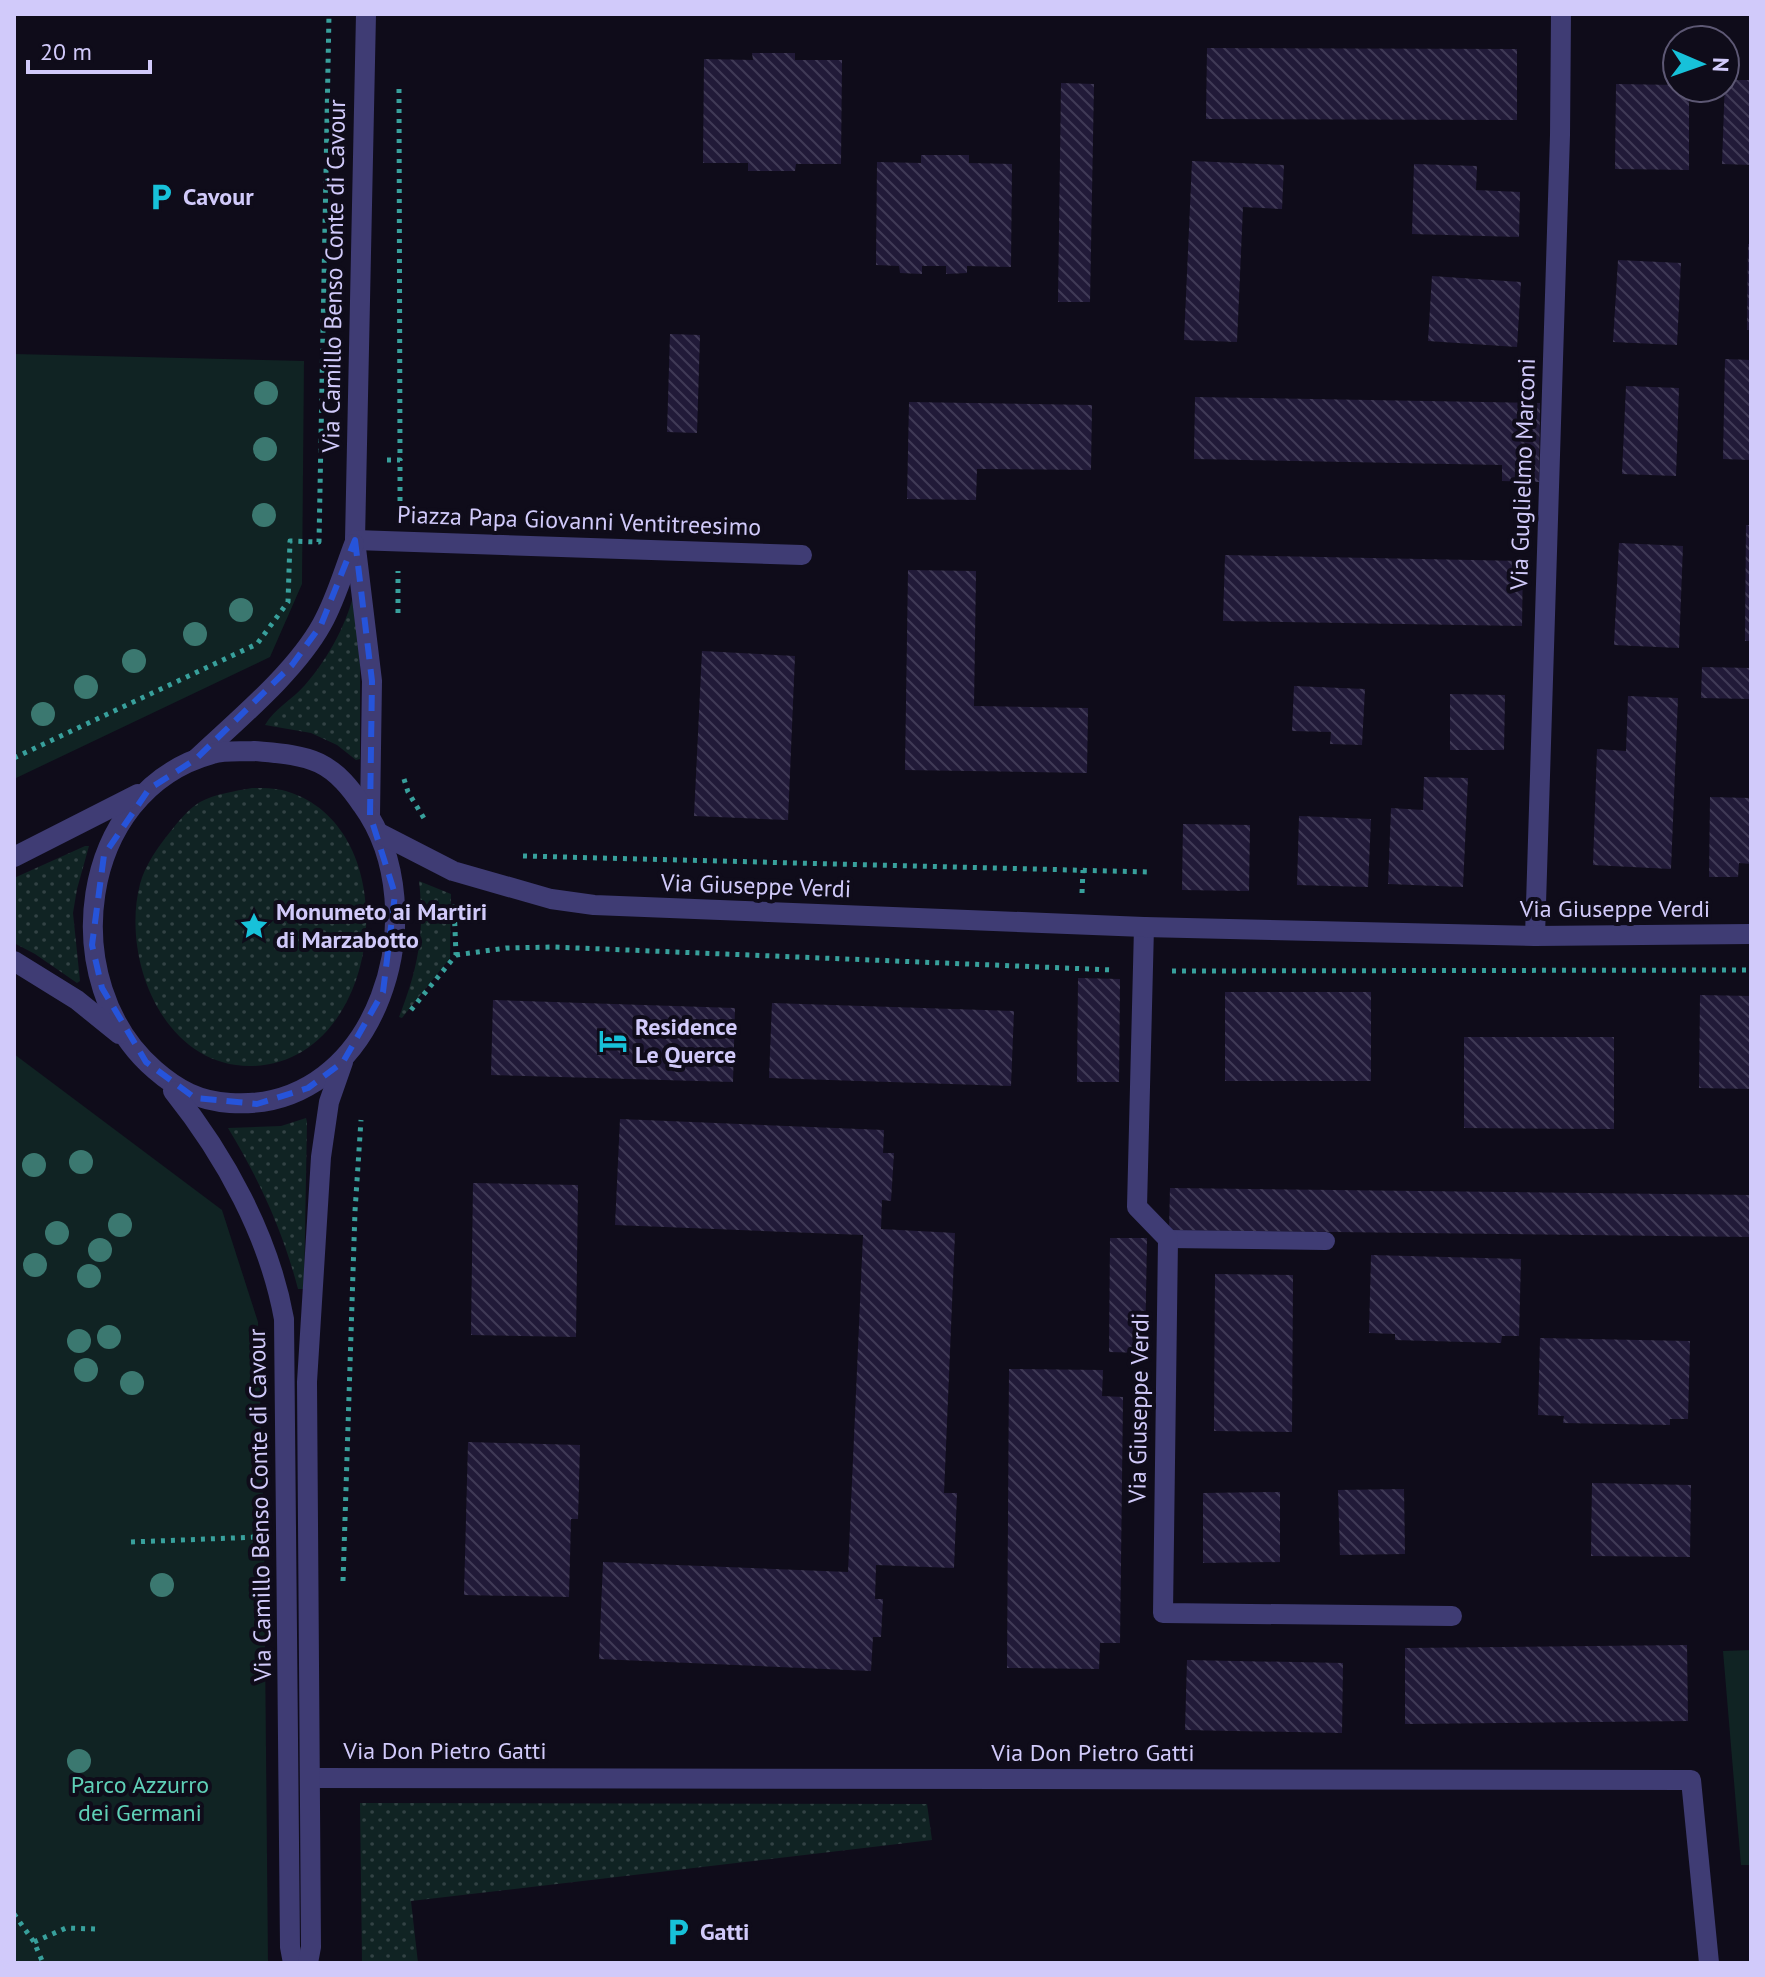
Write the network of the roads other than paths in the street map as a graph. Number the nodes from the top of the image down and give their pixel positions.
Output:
1 (366, 14) edge
2 (1561, 14) edge
3 (355, 540) junction
4 (802, 555) dead end
5 (196, 759) junction
6 (149, 789) junction
7 (374, 824) junction
8 (14, 857) edge
9 (1144, 927) junction
10 (1751, 934) edge
11 (1535, 936) junction
12 (14, 961) edge
13 (129, 1042) junction
14 (343, 1062) junction
15 (164, 1078) junction
16 (1168, 1239) junction
17 (1326, 1241) dead end
18 (1452, 1616) dead end
19 (310, 1778) junction
20 (293, 1963) edge
21 (308, 1963) edge
22 (1709, 1963) edge

1 - 3 street, Via Camillo Benso Conte di Cavour
2 - 11 street, Via Guglielmo Marconi
3 - 4 street, Piazza Papa Giovanni Ventitreesimo
3 - 5 street, Via Camillo Benso Conte di Cavour
3 - 7 street, Via Camillo Benso Conte di Cavour
5 - 6 street
5 - 7 street
6 - 8 street
6 - 13 street
7 - 9 street, Via Giuseppe Verdi
7 - 14 street
9 - 11 street, Via Giuseppe Verdi
9 - 16 street
10 - 11 street, Via Giuseppe Verdi
12 - 13 street
13 - 15 street
14 - 15 street
14 - 19 street, Via Camillo Benso Conte di Cavour
15 - 20 street, Via Camillo Benso Conte di Cavour
16 - 17 lane
16 - 18 street, Via Giuseppe Verdi
19 - 21 street, Via Camillo Benso Conte di Cavour
19 - 22 street, Via Don Pietro Gatti

